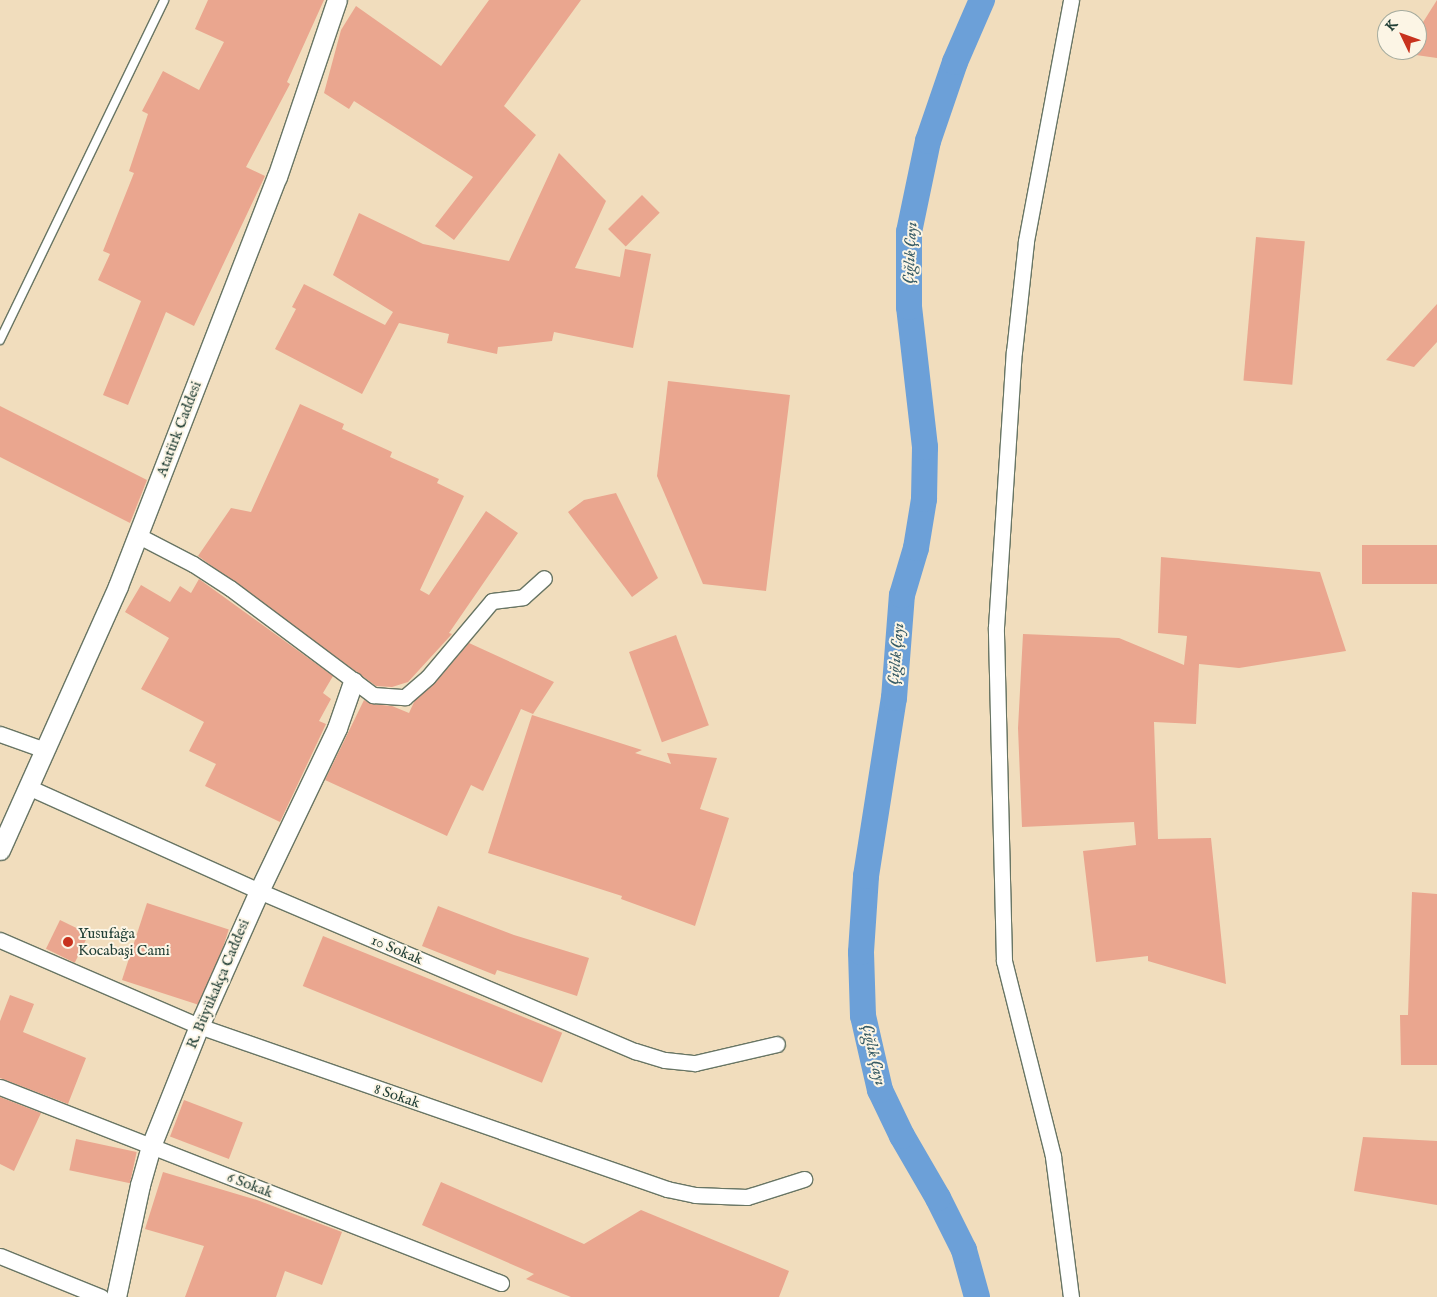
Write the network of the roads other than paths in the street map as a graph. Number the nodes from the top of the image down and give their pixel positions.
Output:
1 (164, 0) edge
2 (337, 0) edge
3 (1071, 0) edge
4 (0, 340) edge
5 (138, 535) junction
6 (544, 578) dead end
7 (353, 682) junction
8 (0, 734) edge
9 (44, 750) junction
10 (28, 787) junction
11 (0, 850) edge
12 (259, 891) junction
13 (0, 940) edge
14 (199, 1026) junction
15 (777, 1044) dead end
16 (0, 1086) edge
17 (152, 1146) junction
18 (804, 1179) dead end
19 (0, 1256) edge
20 (501, 1283) dead end
21 (100, 1297) edge
22 (116, 1297) edge
23 (1071, 1297) edge

1 - 4 lane
2 - 5 street, Atatürk Caddesi
3 - 23 street
5 - 7 street
5 - 9 street, Atatürk Caddesi
6 - 7 street
7 - 12 street, R. Büyükakça Caddesi
8 - 9 street
9 - 10 street, Atatürk Caddesi
10 - 11 street, Atatürk Caddesi
10 - 12 street, 10 Sokak
12 - 14 street, R. Büyükakça Caddesi
12 - 15 street, 10 Sokak
13 - 14 street, 8 Sokak
14 - 17 street, R. Büyükakça Caddesi
14 - 18 street, 8 Sokak
16 - 17 street, 6 Sokak
17 - 20 street, 6 Sokak
17 - 22 street, R. Büyükakça Caddesi
19 - 21 street

